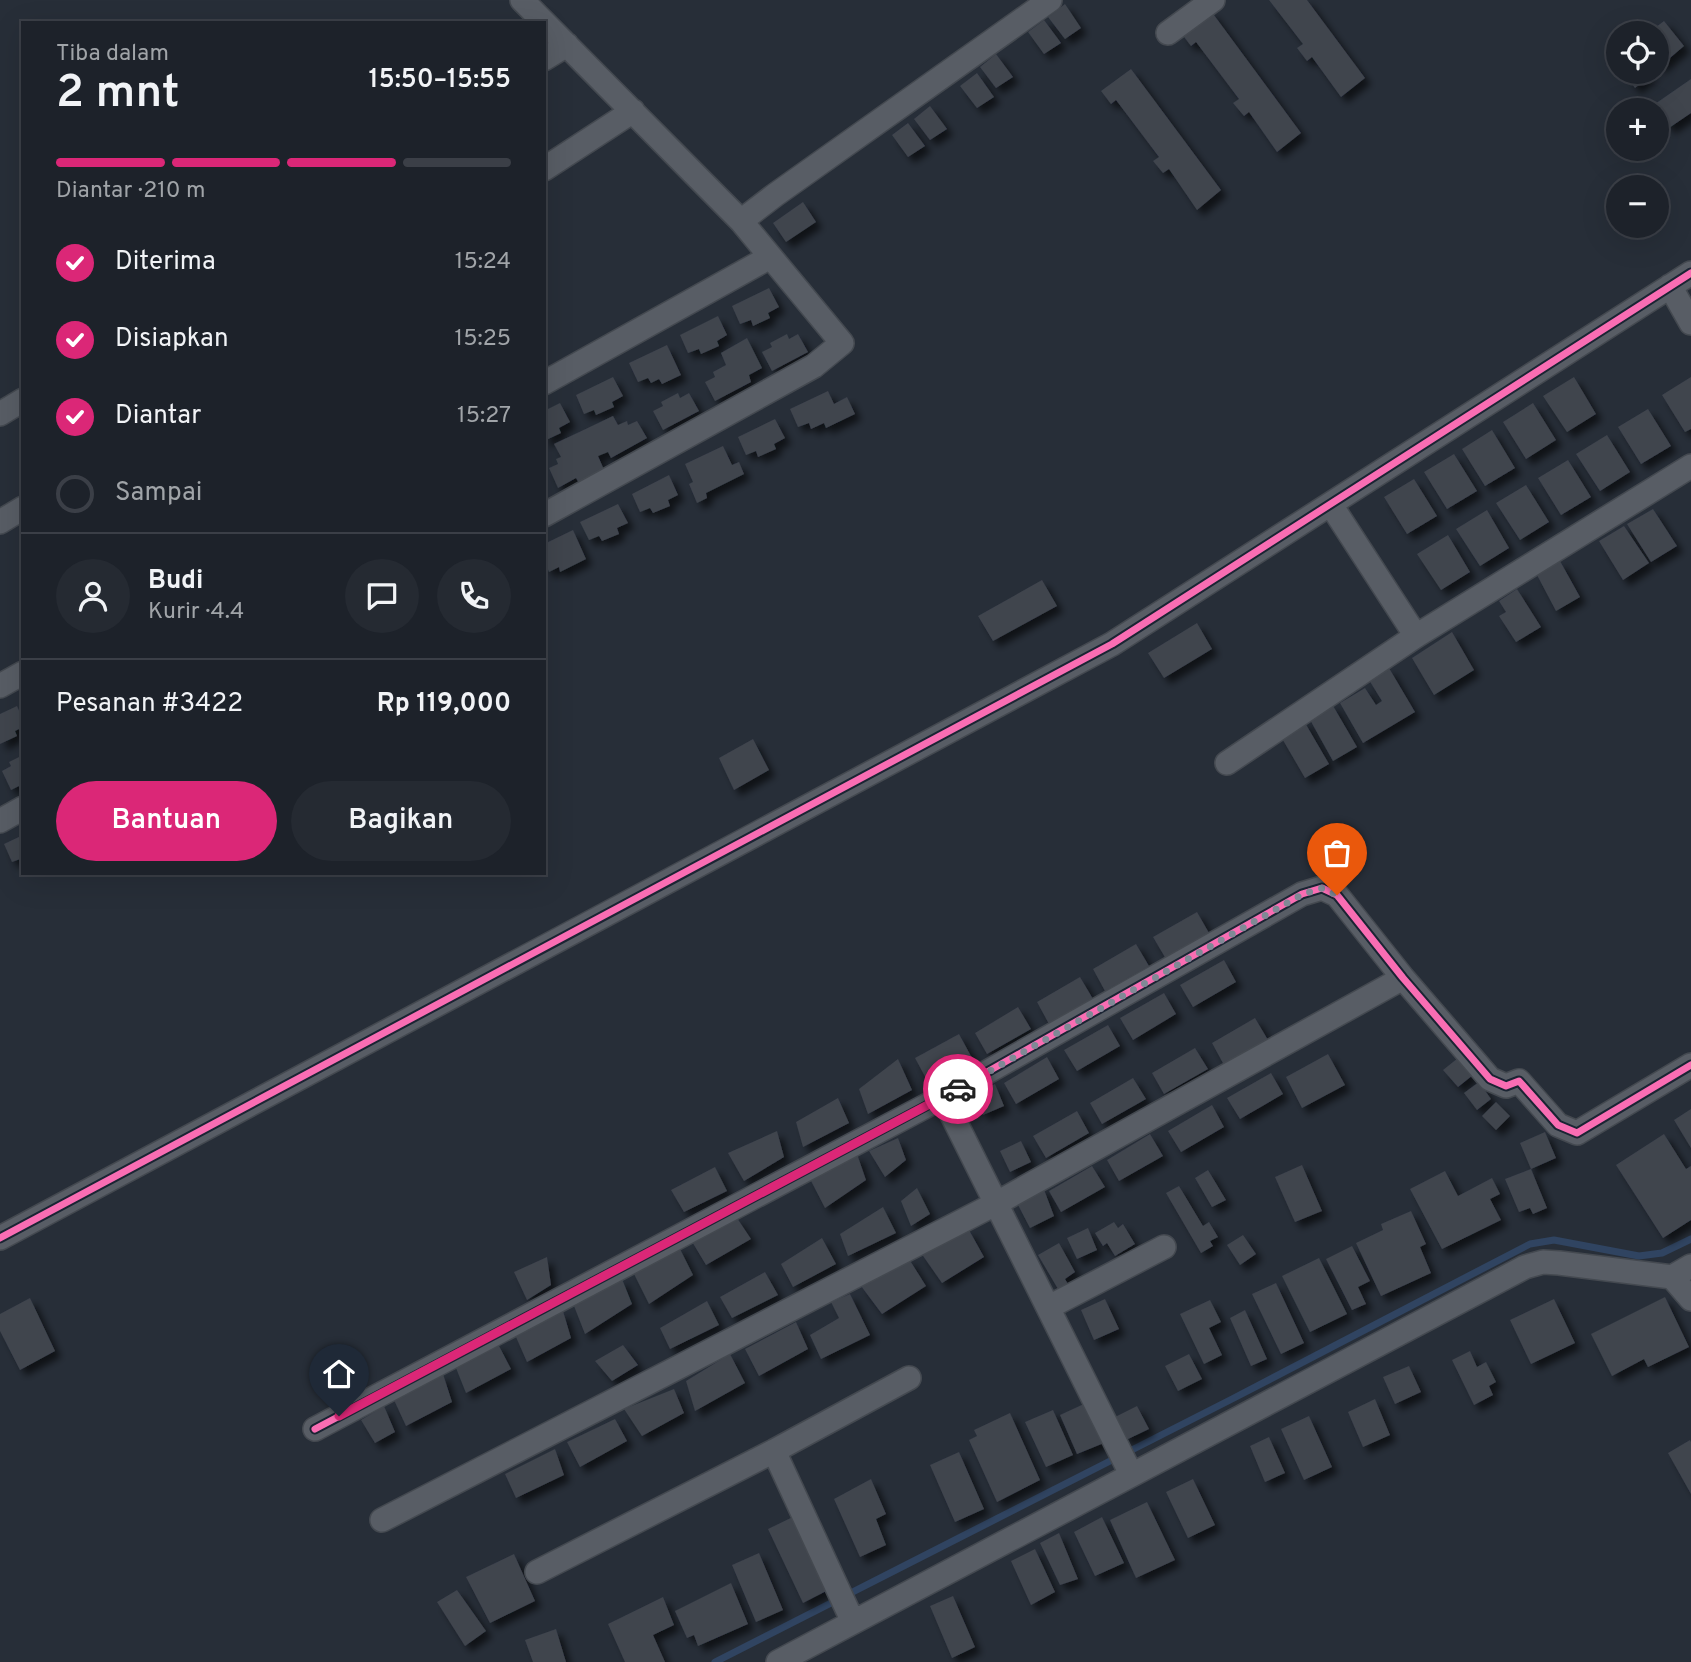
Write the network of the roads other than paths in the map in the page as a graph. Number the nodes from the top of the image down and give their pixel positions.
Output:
1 (522, 0) edge
2 (1050, 0) edge
3 (1213, 0) edge
4 (543, 21) edge
5 (546, 25) edge
6 (1168, 33) dead end
7 (566, 45) junction
8 (546, 58) edge
9 (633, 111) junction
10 (546, 168) edge
11 (741, 222) junction
12 (770, 257) junction
13 (1691, 273) edge
14 (1670, 286) junction
15 (1691, 323) edge
16 (546, 382) edge
17 (21, 401) edge
18 (0, 415) edge
19 (1691, 466) edge
20 (1331, 505) junction
21 (21, 509) edge
22 (546, 514) edge
23 (0, 522) edge
24 (1416, 636) junction
25 (21, 674) edge
26 (0, 686) edge
27 (1227, 763) dead end
28 (21, 809) edge
29 (0, 821) edge
30 (1403, 978) junction
31 (1691, 1065) edge
32 (943, 1097) junction
33 (997, 1203) junction
34 (0, 1238) edge
35 (1164, 1247) dead end
36 (1681, 1272) edge
37 (1691, 1299) edge
38 (1049, 1307) junction
39 (909, 1378) dead end
40 (314, 1429) dead end
41 (774, 1451) junction
42 (1125, 1461) junction
43 (382, 1520) dead end
44 (537, 1572) dead end
45 (848, 1610) junction
46 (778, 1662) edge

1 - 4 street
2 - 11 street
3 - 6 street
5 - 7 street
7 - 8 street
7 - 9 street
9 - 10 street
9 - 11 street
11 - 12 street
12 - 16 street
12 - 22 street
13 - 14 street
14 - 15 street
14 - 20 street
17 - 18 street
19 - 24 street
20 - 24 street
20 - 34 street
21 - 23 street
24 - 27 street
25 - 26 street
28 - 29 street
30 - 31 street
30 - 32 street
30 - 33 street
32 - 33 street
32 - 40 street
33 - 38 street
33 - 43 street
35 - 38 street
36 - 37 street
36 - 42 street
38 - 42 street
39 - 41 street
41 - 44 street
41 - 45 street
42 - 45 street
45 - 46 street

